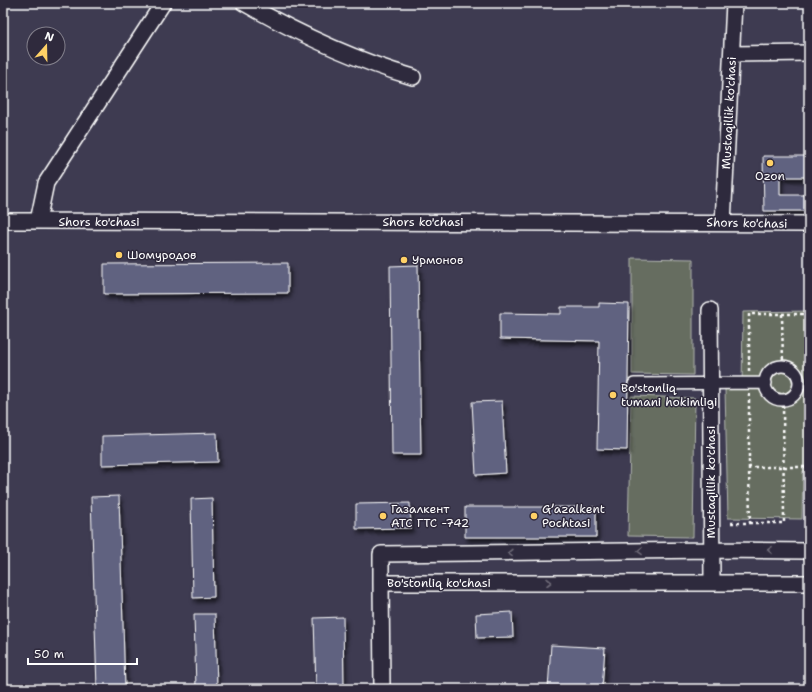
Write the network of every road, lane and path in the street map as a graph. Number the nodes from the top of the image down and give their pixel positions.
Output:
1 (163, 3) edge
2 (244, 3) edge
3 (734, 3) edge
4 (809, 53) edge
5 (732, 54) junction
6 (413, 76) dead end
7 (3, 221) edge
8 (38, 221) junction
9 (723, 223) junction
10 (809, 224) edge
11 (710, 310) dead end
12 (782, 314) junction
13 (809, 314) edge
14 (783, 366) junction
15 (711, 383) junction
16 (749, 383) junction
17 (766, 383) junction
18 (634, 384) dead end
19 (783, 400) junction
20 (749, 467) junction
21 (784, 467) junction
22 (809, 467) edge
23 (731, 523) dead end
24 (750, 523) junction
25 (712, 550) junction
26 (809, 551) edge
27 (712, 581) junction
28 (381, 583) junction
29 (809, 583) edge
30 (382, 689) edge

1 - 8 street
2 - 6 street
3 - 5 street, Mustaqillik ko'chasi
4 - 5 street
5 - 9 street, Mustaqillik ko'chasi
7 - 8 street, Shors ko'chasi
8 - 9 street, Shors ko'chasi
9 - 10 street, Shors ko'chasi
11 - 15 street, Mustaqillik ko'chasi
12 - 13 path
12 - 14 path
12 - 16 path
14 - 17 street
14 - 19 street
15 - 16 street
15 - 18 street
15 - 25 street, Mustaqillik ko'chasi
16 - 17 street
16 - 20 path
17 - 19 street
19 - 21 path
20 - 21 path
20 - 24 path
21 - 22 path
21 - 24 path
23 - 24 path
26 -> 25 street, Bo'stonliq ko'chasi
25 - 27 street, Mustaqillik ko'chasi
25 -> 28 street, Bo'stonliq ko'chasi
28 -> 27 street, Bo'stonliq ko'chasi
27 - 29 street, Bo'stonliq ko'chasi
28 - 30 street

